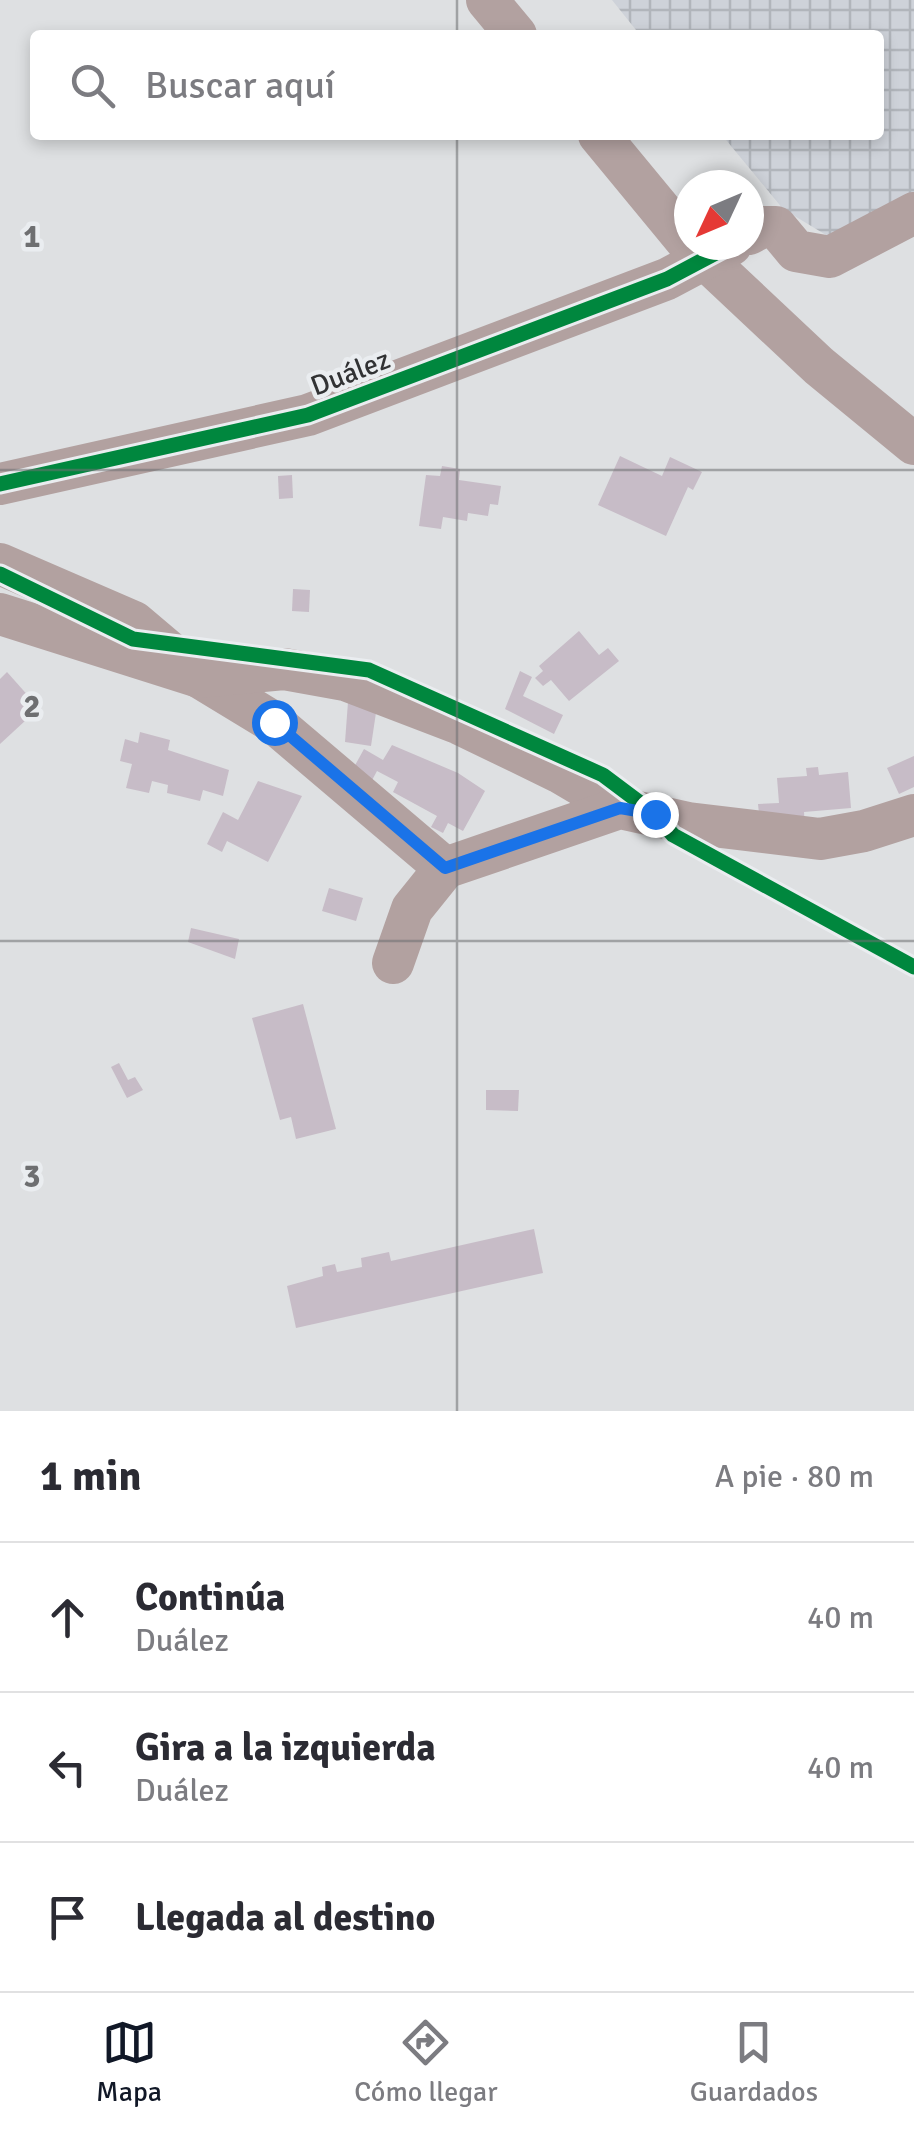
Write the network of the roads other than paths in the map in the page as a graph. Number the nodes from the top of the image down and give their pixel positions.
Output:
1 (487, 0) edge
2 (512, 30) edge
3 (604, 140) edge
4 (914, 213) edge
5 (674, 217) edge
6 (764, 226) edge
7 (677, 260) edge
8 (714, 260) edge
9 (914, 444) edge
10 (0, 484) edge
11 (0, 564) edge
12 (0, 614) edge
13 (199, 677) junction
14 (620, 808) junction
15 (914, 815) edge
16 (445, 868) junction
17 (392, 964) dead end

1 - 2 street
3 - 5 street
4 - 6 street
7 - 10 street, Duález
8 - 9 street
11 - 13 street
12 - 13 street
13 - 14 street
13 - 16 street
14 - 15 street
14 - 16 street
16 - 17 street

